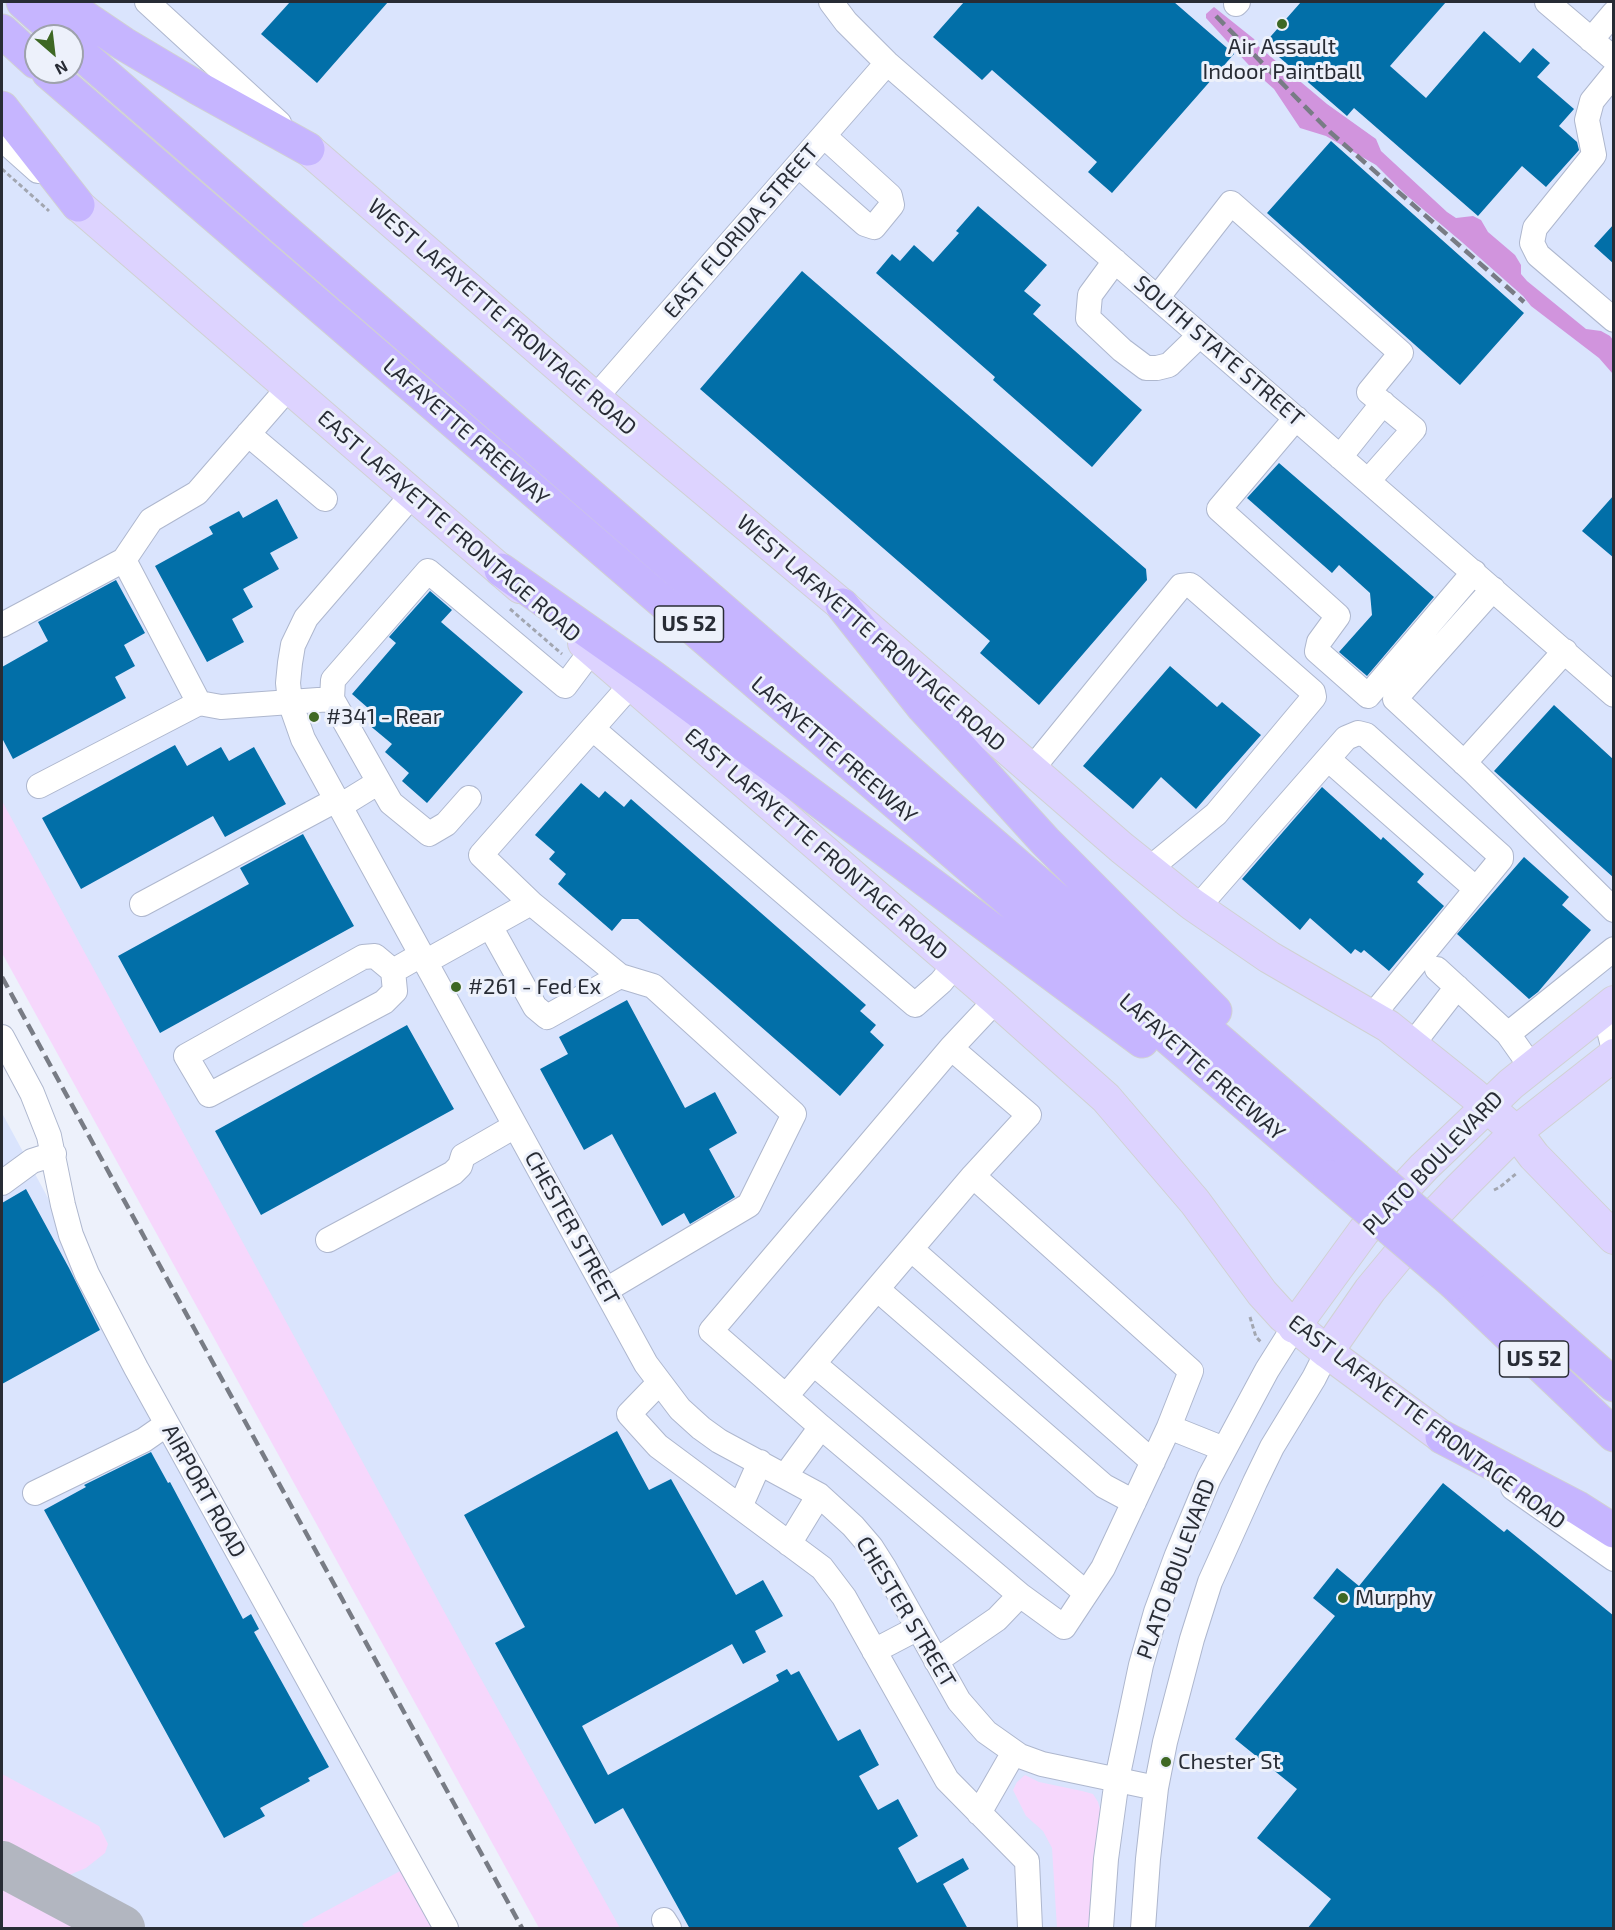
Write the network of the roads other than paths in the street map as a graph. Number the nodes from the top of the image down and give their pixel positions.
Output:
1 (23, 2) edge
2 (62, 2) edge
3 (147, 2) edge
4 (831, 2) edge
5 (1547, 2) edge
6 (1614, 13) edge
7 (48, 24) edge
8 (2, 31) edge
9 (1591, 40) junction
10 (24, 51) edge
11 (84, 56) edge
12 (1614, 59) edge
13 (887, 63) junction
14 (1614, 74) edge
15 (62, 84) edge
16 (2, 108) edge
17 (824, 136) junction
18 (2, 139) edge
19 (308, 149) junction
20 (798, 165) junction
21 (78, 205) junction
22 (1115, 261) junction
23 (1157, 297) junction
24 (1614, 320) edge
25 (1200, 335) junction
26 (289, 387) junction
27 (595, 398) junction
28 (1383, 403) junction
29 (1296, 418) junction
30 (248, 434) junction
31 (1340, 457) junction
32 (1368, 481) junction
33 (414, 494) junction
34 (325, 499) dead end
35 (124, 560) junction
36 (501, 570) junction
37 (1474, 572) junction
38 (1493, 589) junction
39 (842, 605) junction
40 (2, 625) edge
41 (1565, 651) junction
42 (585, 659) junction
43 (638, 678) junction
44 (1614, 695) edge
45 (332, 699) junction
46 (290, 702) junction
47 (199, 703) junction
48 (593, 729) junction
49 (1328, 759) junction
50 (1464, 763) junction
51 (1031, 770) junction
52 (379, 782) junction
53 (39, 786) dead end
54 (469, 798) dead end
55 (338, 803) junction
56 (1149, 869) junction
57 (1476, 889) junction
58 (531, 903) junction
59 (142, 904) dead end
60 (1198, 907) junction
61 (1614, 910) edge
62 (490, 926) junction
63 (1614, 949) edge
64 (423, 958) junction
65 (955, 965) junction
66 (1437, 969) dead end
67 (393, 971) junction
68 (620, 976) junction
69 (1457, 987) junction
70 (996, 1000) junction
71 (1614, 1002) edge
72 (1372, 1016) junction
73 (1614, 1023) edge
74 (1508, 1034) junction
75 (2, 1037) edge
76 (1412, 1045) junction
77 (951, 1048) junction
78 (1614, 1053) edge
79 (1532, 1068) junction
80 (1486, 1106) junction
81 (515, 1126) junction
82 (1516, 1132) junction
83 (54, 1154) junction
84 (1332, 1159) junction
85 (973, 1176) junction
86 (3, 1178) edge
87 (1614, 1238) edge
88 (328, 1240) dead end
89 (911, 1249) junction
90 (1464, 1273) junction
91 (877, 1289) junction
92 (606, 1290) junction
93 (1294, 1327) junction
94 (1327, 1352) junction
95 (814, 1364) junction
96 (659, 1383) junction
97 (1614, 1385) edge
98 (786, 1396) junction
99 (167, 1424) junction
100 (821, 1427) junction
101 (1169, 1427) junction
102 (1614, 1435) edge
103 (1442, 1437) junction
104 (1224, 1449) junction
105 (760, 1462) junction
106 (1153, 1462) junction
107 (785, 1476) junction
108 (35, 1493) dead end
109 (819, 1495) junction
110 (1134, 1502) junction
111 (740, 1507) junction
112 (1614, 1531) edge
113 (789, 1544) junction
114 (1614, 1559) edge
115 (1086, 1593) junction
116 (1020, 1595) junction
117 (918, 1628) junction
118 (874, 1651) junction
119 (936, 1661) junction
120 (1014, 1752) junction
121 (1117, 1779) junction
122 (1156, 1788) junction
123 (979, 1813) junction
124 (446, 1929) edge
125 (1030, 1929) edge
126 (1101, 1929) edge
127 (1143, 1929) edge

1 - 7 highway
2 - 19 highway
3 - 19 street, WEST LAFAYETTE FRONTAGE ROAD
4 - 13 street, SOUTH STATE STREET
5 - 9 street
6 - 9 street
8 - 10 highway
9 - 12 street
11 - 84 highway, LAFAYETTE FREEWAY / US 52
13 - 17 street, EAST FLORIDA STREET
13 - 22 street, SOUTH STATE STREET
14 - 24 street
15 - 84 highway, LAFAYETTE FREEWAY / US 52
16 - 21 highway
17 - 20 street, EAST FLORIDA STREET
17 - 20 street
18 - 21 street, EAST LAFAYETTE FRONTAGE ROAD
19 - 27 main road, WEST LAFAYETTE FRONTAGE ROAD
20 - 27 street, EAST FLORIDA STREET
21 - 26 main road, EAST LAFAYETTE FRONTAGE ROAD
22 - 23 street, SOUTH STATE STREET
22 - 25 street
23 - 25 street, SOUTH STATE STREET
23 - 28 street
25 - 29 street, SOUTH STATE STREET
26 - 30 street
26 - 33 main road, EAST LAFAYETTE FRONTAGE ROAD
27 - 39 main road, WEST LAFAYETTE FRONTAGE ROAD
28 - 31 street
28 - 32 street
29 - 31 street, SOUTH STATE STREET
29 - 37 street
30 - 34 street
30 - 35 street
31 - 32 street, SOUTH STATE STREET
32 - 37 street, SOUTH STATE STREET
33 - 36 main road, EAST LAFAYETTE FRONTAGE ROAD
33 - 46 street, CHESTER STREET
35 - 40 street
35 - 47 street
36 - 42 main road, EAST LAFAYETTE FRONTAGE ROAD
36 - 43 highway
37 - 38 street, SOUTH STATE STREET
38 - 41 street, SOUTH STATE STREET
38 - 50 street
39 - 51 main road, WEST LAFAYETTE FRONTAGE ROAD
39 - 84 highway
41 - 44 street, SOUTH STATE STREET
41 - 50 street
42 - 43 main road, EAST LAFAYETTE FRONTAGE ROAD
42 - 45 street
43 - 48 street
43 - 65 main road, EAST LAFAYETTE FRONTAGE ROAD
43 - 84 highway
45 - 46 street
45 - 52 street
46 - 47 street
46 - 55 street, CHESTER STREET
47 - 53 street
48 - 58 street
48 - 65 street
49 - 57 street
49 - 57 street
49 - 60 street
50 - 61 street
51 - 56 main road, WEST LAFAYETTE FRONTAGE ROAD
51 - 56 street
52 - 54 street
52 - 55 street
55 - 59 street
55 - 64 street, CHESTER STREET
56 - 60 main road, WEST LAFAYETTE FRONTAGE ROAD
57 - 72 street
58 - 62 street
58 - 68 street
60 - 72 main road, WEST LAFAYETTE FRONTAGE ROAD
62 - 64 street
62 - 68 street
63 - 74 street
64 - 67 street
64 - 81 street, CHESTER STREET
65 - 70 main road, EAST LAFAYETTE FRONTAGE ROAD
66 - 69 street
67 - 67 street
68 - 92 street
69 - 74 street
69 - 76 street
70 - 77 street
70 - 93 main road, EAST LAFAYETTE FRONTAGE ROAD
71 - 79 main road, PLATO BOULEVARD
72 - 76 main road, WEST LAFAYETTE FRONTAGE ROAD
73 - 78 street
74 - 79 street
75 - 83 street, AIRPORT ROAD
76 - 80 main road, WEST LAFAYETTE FRONTAGE ROAD
77 - 85 street
77 - 98 street
78 - 82 main road, PLATO BOULEVARD
79 - 80 main road, PLATO BOULEVARD
80 - 82 main road, WEST LAFAYETTE FRONTAGE ROAD
80 - 93 main road, PLATO BOULEVARD
81 - 88 street
81 - 92 street, CHESTER STREET
82 - 87 main road, WEST LAFAYETTE FRONTAGE ROAD
82 - 94 main road, PLATO BOULEVARD
83 - 86 street
83 - 99 street, AIRPORT ROAD
84 - 90 highway, LAFAYETTE FREEWAY / US 52, bridge
85 - 89 street
85 - 101 street
89 - 91 street
89 - 106 street
90 - 97 highway, LAFAYETTE FREEWAY / US 52
90 - 102 highway, LAFAYETTE FREEWAY / US 52
91 - 95 street
91 - 110 street
92 - 96 street, CHESTER STREET
93 - 94 main road, EAST LAFAYETTE FRONTAGE ROAD
93 - 104 street, PLATO BOULEVARD
94 - 103 main road, EAST LAFAYETTE FRONTAGE ROAD
94 - 122 street, PLATO BOULEVARD
95 - 98 street
95 - 115 street
96 - 105 street, CHESTER STREET
96 - 111 street
98 - 100 street
99 - 108 street
99 - 124 street, AIRPORT ROAD
100 - 107 street
100 - 116 street
101 - 104 street
101 - 106 street
103 - 112 highway
103 - 114 street, EAST LAFAYETTE FRONTAGE ROAD
104 - 121 street, PLATO BOULEVARD
105 - 107 street, CHESTER STREET
105 - 111 street
106 - 110 street
107 - 109 street, CHESTER STREET
109 - 113 street
109 - 117 street, CHESTER STREET
110 - 115 street
111 - 113 street
113 - 118 street
115 - 116 street
116 - 119 street
117 - 118 street
117 - 119 street, CHESTER STREET
118 - 123 street
119 - 120 street, CHESTER STREET
120 - 121 street, CHESTER STREET
120 - 123 street
121 - 122 street, CHESTER STREET
121 - 126 street, PLATO BOULEVARD
122 - 127 street, PLATO BOULEVARD
123 - 125 street

